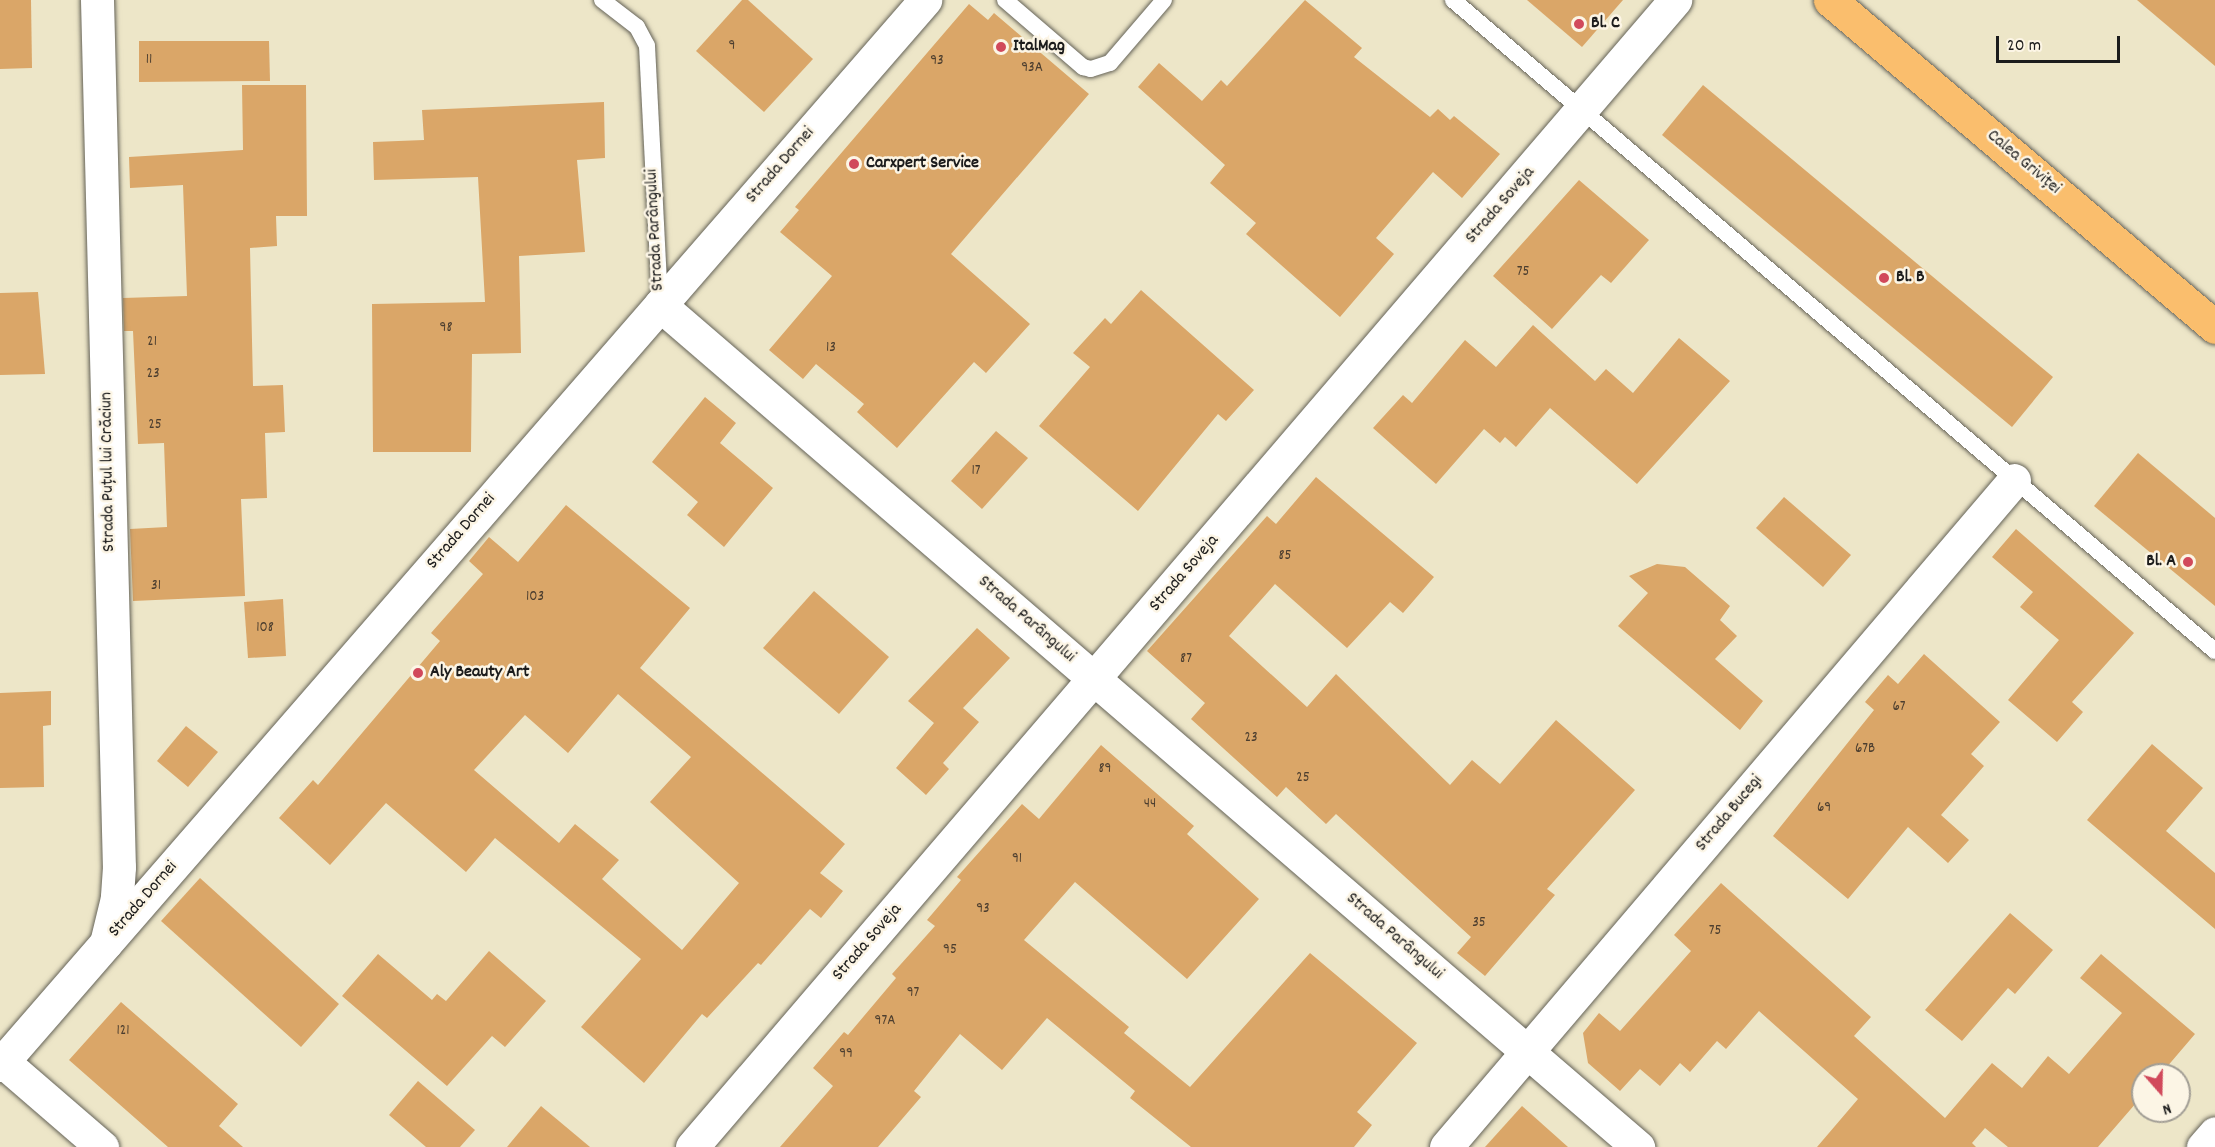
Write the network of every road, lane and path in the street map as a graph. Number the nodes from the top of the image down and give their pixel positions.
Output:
1 (97, 0) edge
2 (602, 0) edge
3 (925, 0) edge
4 (1005, 0) edge
5 (1164, 0) edge
6 (1453, 0) edge
7 (1675, 0) edge
8 (1830, 0) edge
9 (1583, 112) junction
10 (660, 305) junction
11 (2215, 327) edge
12 (2014, 480) junction
13 (2215, 651) edge
14 (1094, 679) junction
15 (106, 943) junction
16 (1527, 1051) junction
17 (1, 1062) edge
18 (2215, 1133) edge
19 (102, 1147) edge
20 (692, 1147) edge
21 (1446, 1147) edge
22 (1638, 1147) edge
23 (2203, 1147) edge

1 - 15 street, Strada Puțul lui Crăciun
2 - 10 lane, Strada Parângului
3 - 10 street, Strada Dornei
4 - 5 lane
6 - 9 lane
7 - 9 street, Strada Soveja
8 - 11 main road, Calea Griviței
9 - 12 lane
9 - 14 street, Strada Soveja
10 - 14 street, Strada Parângului
10 - 15 street, Strada Dornei
12 - 13 lane
12 - 16 street, Strada Bucegi
14 - 16 street, Strada Parângului
14 - 20 street, Strada Soveja
15 - 17 street, Strada Dornei
16 - 21 street, Strada Bucegi
16 - 22 street, Strada Parângului
17 - 19 street
18 - 23 street

